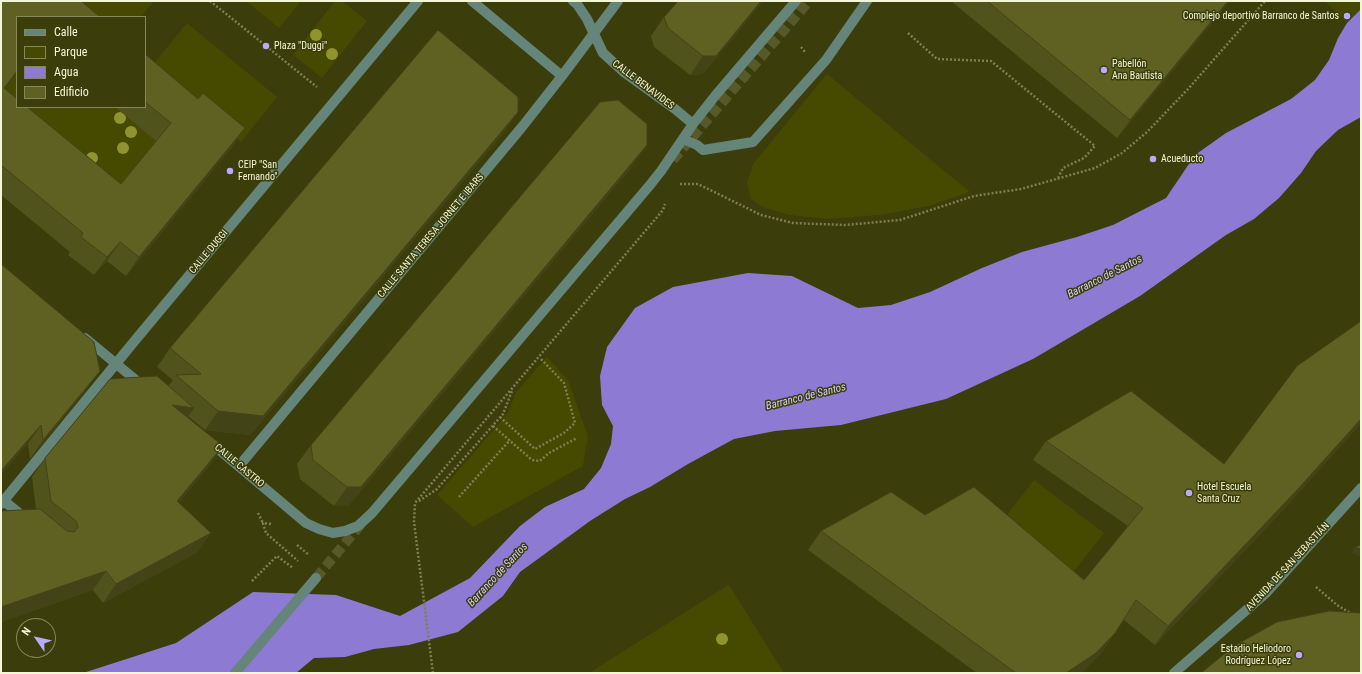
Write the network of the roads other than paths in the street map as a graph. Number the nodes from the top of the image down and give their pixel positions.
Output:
1 (418, 1) edge
2 (472, 1) edge
3 (573, 1) edge
4 (618, 1) edge
5 (796, 1) edge
6 (867, 1) edge
7 (594, 33) junction
8 (562, 76) junction
9 (693, 124) junction
10 (683, 139) junction
11 (79, 334) edge
12 (116, 363) junction
13 (149, 391) edge
14 (206, 438) edge
15 (239, 466) junction
16 (1361, 488) edge
17 (2, 502) edge
18 (34, 525) edge
19 (316, 578) tunnel mouth
20 (235, 673) edge
21 (1174, 673) edge

1 - 12 street, CALLE DUGGI
2 - 8 street
3 - 7 street, CALLE BENAVIDES
4 - 7 street, CALLE SANTA TERESA JORNET E IBARS
5 - 9 street
6 - 10 street
7 - 8 street, CALLE SANTA TERESA JORNET E IBARS
7 - 9 street, CALLE BENAVIDES
8 - 15 street, CALLE SANTA TERESA JORNET E IBARS
9 - 10 street
10 - 15 street, CALLE CASTRO
11 - 12 street
12 - 13 street
12 - 17 street, CALLE DUGGI
14 - 15 street, CALLE CASTRO
16 - 21 street, AVENIDA DE SAN SEBASTIÁN
17 - 18 street
19 - 20 street

